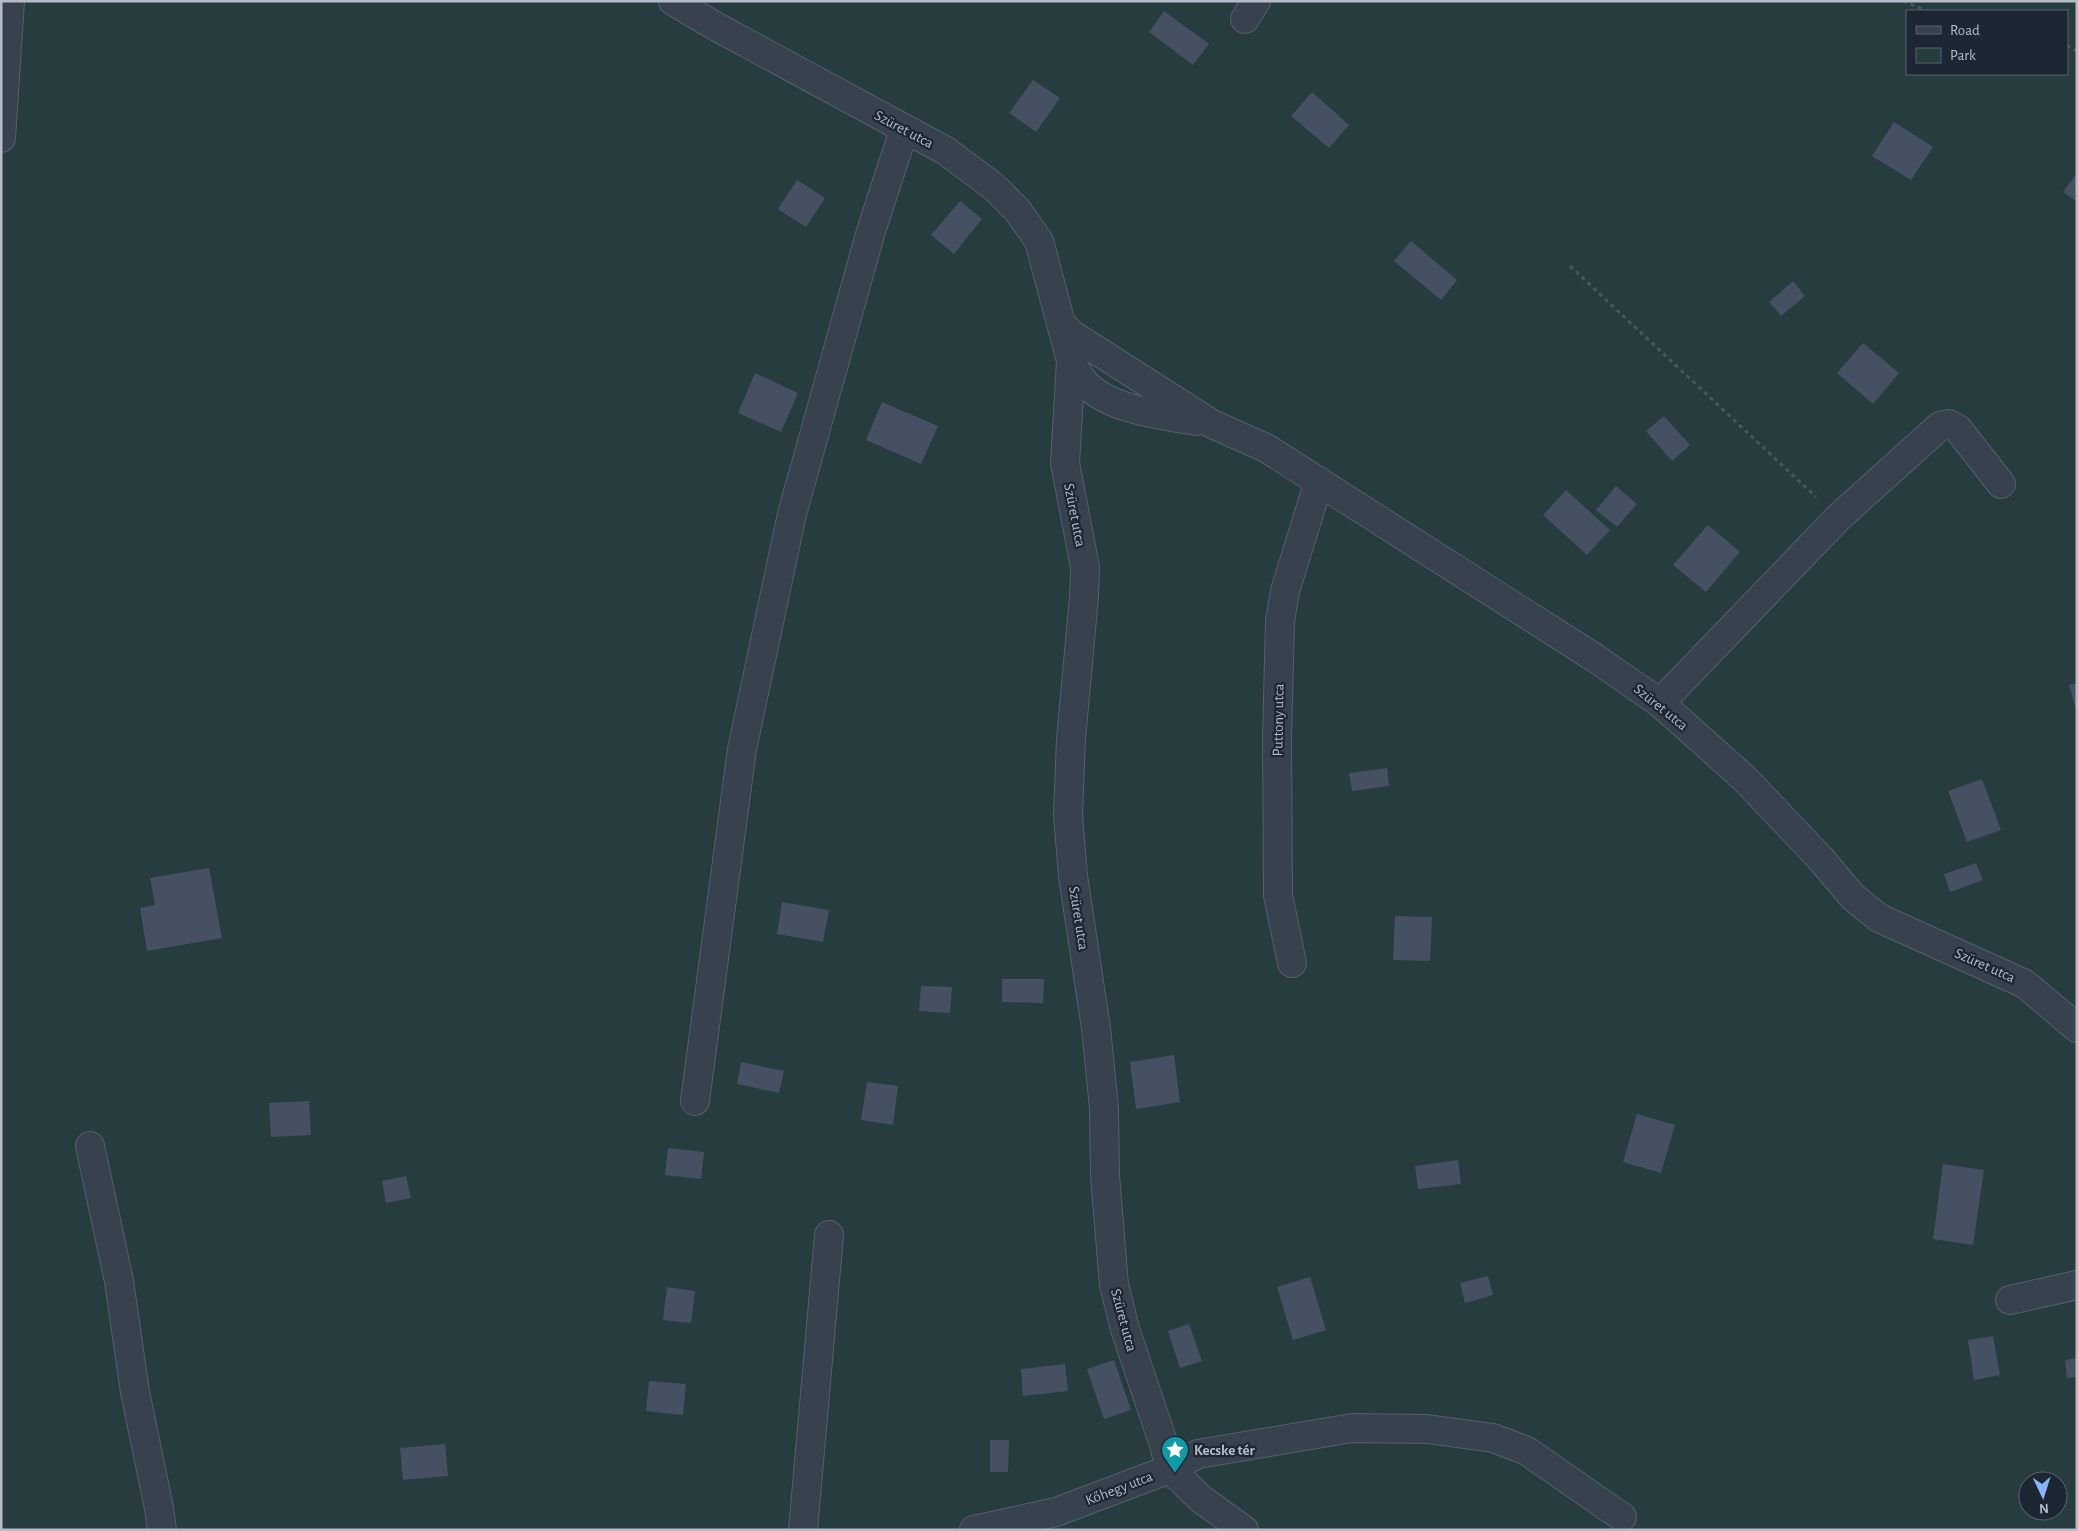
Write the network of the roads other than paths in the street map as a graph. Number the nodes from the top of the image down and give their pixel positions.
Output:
1 (10, 1) edge
2 (674, 1) edge
3 (904, 130) junction
4 (1, 138) edge
5 (1062, 324) junction
6 (1072, 361) junction
7 (1212, 424) junction
8 (1320, 481) junction
9 (2000, 484) dead end
10 (1660, 704) junction
11 (1292, 963) dead end
12 (2077, 1028) edge
13 (695, 1102) dead end
14 (90, 1146) dead end
15 (829, 1235) dead end
16 (2077, 1285) edge
17 (2010, 1300) dead end
18 (1170, 1469) junction
19 (1622, 1517) dead end
20 (162, 1530) edge
21 (803, 1530) edge
22 (974, 1530) edge
23 (1244, 1530) edge

1 - 4 street
2 - 3 street, Szüret utca
3 - 5 street, Szüret utca
3 - 13 street
5 - 6 street, Szüret utca
5 - 7 street, Szüret utca
6 - 7 street, Szüret utca
6 - 18 street, Szüret utca
7 - 8 street, Szüret utca
8 - 10 street, Szüret utca
8 - 11 street, Puttony utca
9 - 10 street
10 - 12 street, Szüret utca
14 - 20 street
15 - 21 street
16 - 17 street
18 - 19 street
18 - 22 street, Kőhegy utca
18 - 23 street, Kőhegy utca

